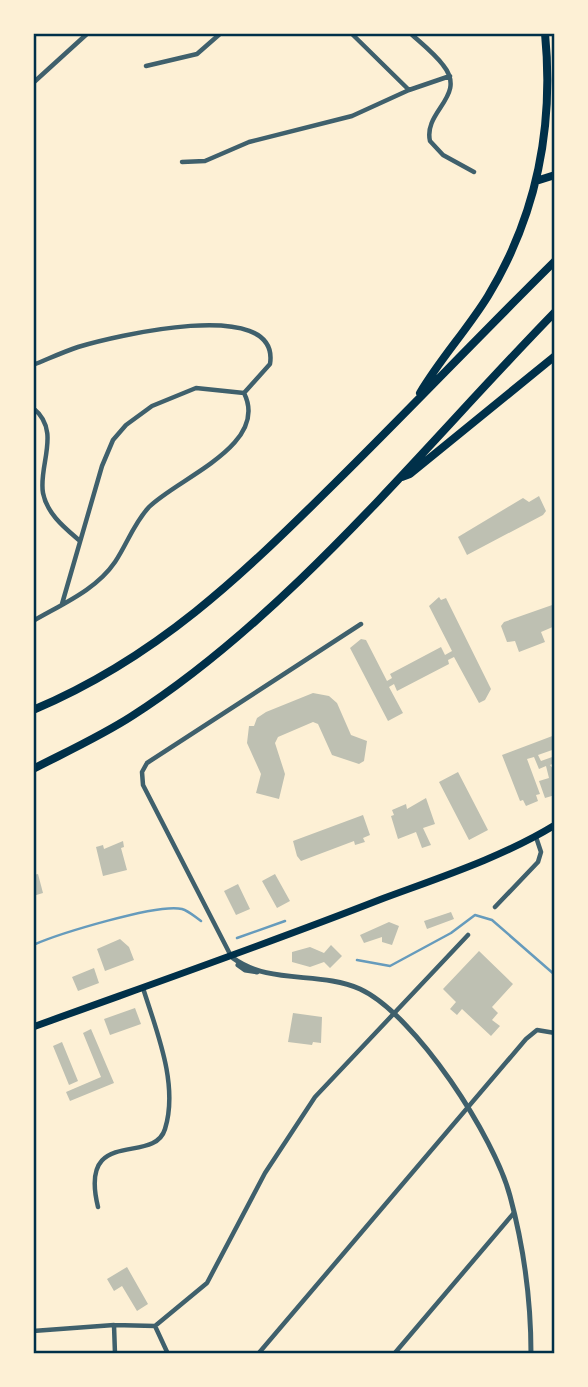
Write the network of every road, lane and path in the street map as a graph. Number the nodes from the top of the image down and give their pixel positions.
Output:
1 (88, 33) edge
2 (221, 33) edge
3 (351, 33) edge
4 (410, 33) edge
5 (545, 33) edge
6 (146, 66) dead end
7 (450, 76) junction
8 (33, 83) edge
9 (409, 90) junction
10 (182, 162) dead end
11 (474, 172) dead end
12 (555, 175) edge
13 (536, 181) junction
14 (555, 261) edge
15 (555, 312) edge
16 (555, 356) edge
17 (33, 366) edge
18 (244, 393) junction
19 (413, 406) junction
20 (33, 408) edge
21 (399, 478) junction
22 (80, 541) junction
23 (62, 604) junction
24 (33, 621) edge
25 (360, 624) dead end
26 (33, 710) edge
27 (33, 769) edge
28 (555, 825) edge
29 (536, 837) junction
30 (495, 907) dead end
31 (468, 935) dead end
32 (232, 957) junction
33 (143, 988) junction
34 (393, 1012) junction
35 (33, 1027) edge
36 (555, 1033) edge
37 (468, 1108) junction
38 (98, 1208) dead end
39 (513, 1214) junction
40 (114, 1325) junction
41 (155, 1326) junction
42 (33, 1331) edge
43 (115, 1354) edge
44 (168, 1354) edge
45 (258, 1354) edge
46 (394, 1354) edge
47 (531, 1354) edge

1 - 8 street
2 - 6 street
3 - 9 street
4 - 7 street
5 - 13 highway
7 - 9 street
7 - 11 street
9 - 10 street
12 - 13 highway
13 - 19 highway
14 - 19 highway
15 - 21 highway
16 - 21 highway
17 - 18 street
18 - 22 street
18 - 23 street
19 - 26 highway
20 - 22 street
21 - 27 highway
22 - 23 street
23 - 24 street
25 - 32 street
28 - 29 main road
29 - 30 street
29 - 32 main road
31 - 34 street
32 - 33 main road
32 - 34 street
33 - 35 main road
33 - 38 street
34 - 37 street
34 - 41 street
36 - 37 street
37 - 39 street
37 - 45 street
39 - 46 street
39 - 47 street
40 - 41 street
40 - 42 street
40 - 43 street
41 - 44 street

